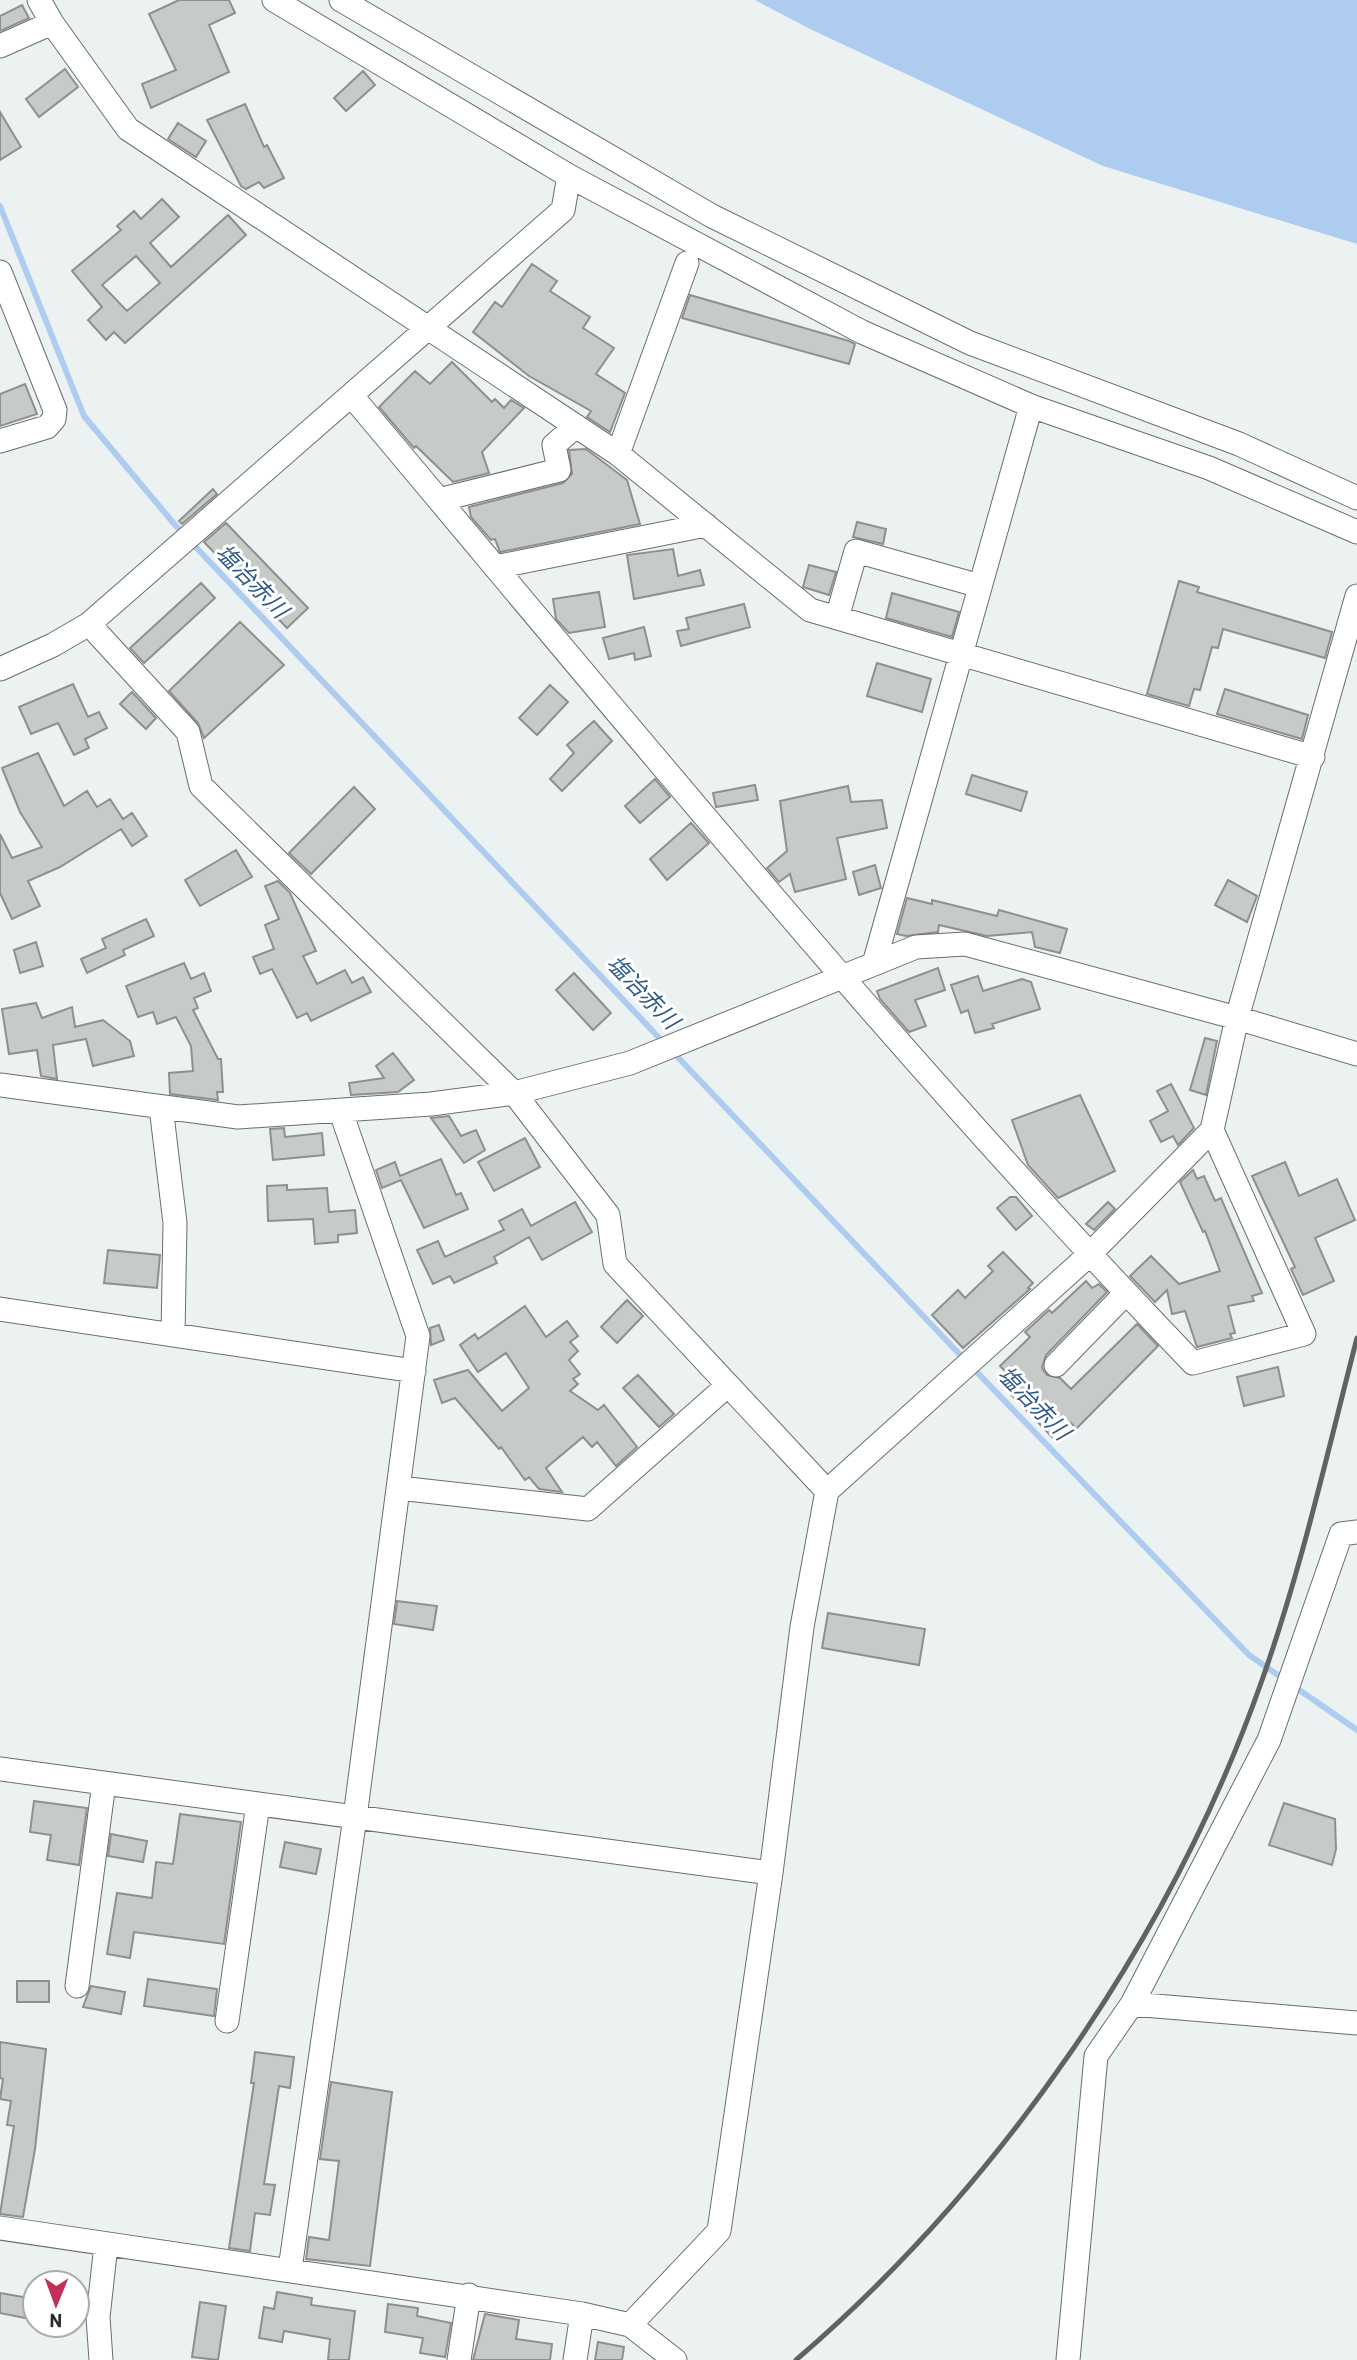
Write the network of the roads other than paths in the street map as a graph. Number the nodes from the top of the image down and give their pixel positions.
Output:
1 (39, 0) edge
2 (274, 0) edge
3 (341, 0) edge
4 (52, 23) junction
5 (0, 46) edge
6 (569, 176) junction
7 (687, 263) dead end
8 (0, 272) edge
9 (427, 327) junction
10 (351, 395) junction
11 (1031, 406) junction
12 (576, 426) junction
13 (0, 441) edge
14 (618, 454) junction
15 (1357, 498) edge
16 (439, 500) junction
17 (706, 525) junction
18 (1357, 532) edge
19 (495, 567) junction
20 (980, 586) junction
21 (1357, 596) edge
22 (837, 618) junction
23 (89, 624) junction
24 (961, 654) junction
25 (0, 668) edge
26 (1313, 757) junction
27 (874, 964) junction
28 (839, 977) junction
29 (1237, 1018) junction
30 (1357, 1054) edge
31 (0, 1085) edge
32 (514, 1093) junction
33 (161, 1107) junction
34 (341, 1112) junction
35 (1212, 1130) junction
36 (1089, 1255) junction
37 (1126, 1293) junction
38 (0, 1309) edge
39 (173, 1335) junction
40 (1056, 1365) dead end
41 (414, 1371) junction
42 (728, 1385) junction
43 (398, 1488) junction
44 (827, 1491) junction
45 (1357, 1532) edge
46 (0, 1769) edge
47 (104, 1783) junction
48 (258, 1804) junction
49 (355, 1817) junction
50 (771, 1873) junction
51 (77, 1986) dead end
52 (1132, 2004) junction
53 (227, 2021) dead end
54 (1357, 2023) edge
55 (0, 2228) edge
56 (106, 2245) junction
57 (290, 2269) junction
58 (469, 2295) junction
59 (582, 2314) junction
60 (630, 2325) junction
61 (101, 2360) edge
62 (459, 2360) edge
63 (575, 2360) edge
64 (675, 2360) edge
65 (1068, 2360) edge

1 - 4 street
2 - 6 street
3 - 15 street
4 - 5 street
4 - 9 street
6 - 9 street
6 - 11 street
7 - 14 street
8 - 13 street
9 - 10 street
9 - 12 street
10 - 16 street
10 - 23 street
11 - 18 street
11 - 20 street
12 - 14 street
12 - 16 street
14 - 17 street
16 - 19 street
17 - 19 street
17 - 22 street
19 - 28 street
20 - 22 street
20 - 24 street
21 - 26 street
22 - 24 street
23 - 25 street
23 - 32 street
24 - 26 street
24 - 27 street
26 - 29 street
27 - 28 street
27 - 29 street
28 - 32 street
28 - 36 street
29 - 30 street
29 - 35 street
31 - 33 street
32 - 34 street
32 - 42 street
33 - 34 street
33 - 39 street
34 - 41 street
35 - 36 street
35 - 37 street
36 - 37 street
36 - 44 street
37 - 40 street
38 - 39 street
39 - 41 street
41 - 43 street
42 - 43 street
42 - 44 street
43 - 49 street
44 - 50 street
45 - 52 street
46 - 47 street
47 - 48 street
47 - 51 street
48 - 49 street
48 - 53 street
49 - 50 street
49 - 57 street
50 - 60 street
52 - 54 street
52 - 65 street
55 - 56 street
56 - 57 street
56 - 61 street
57 - 58 street
58 - 59 street
58 - 62 street
59 - 60 street
59 - 63 street
60 - 64 street

